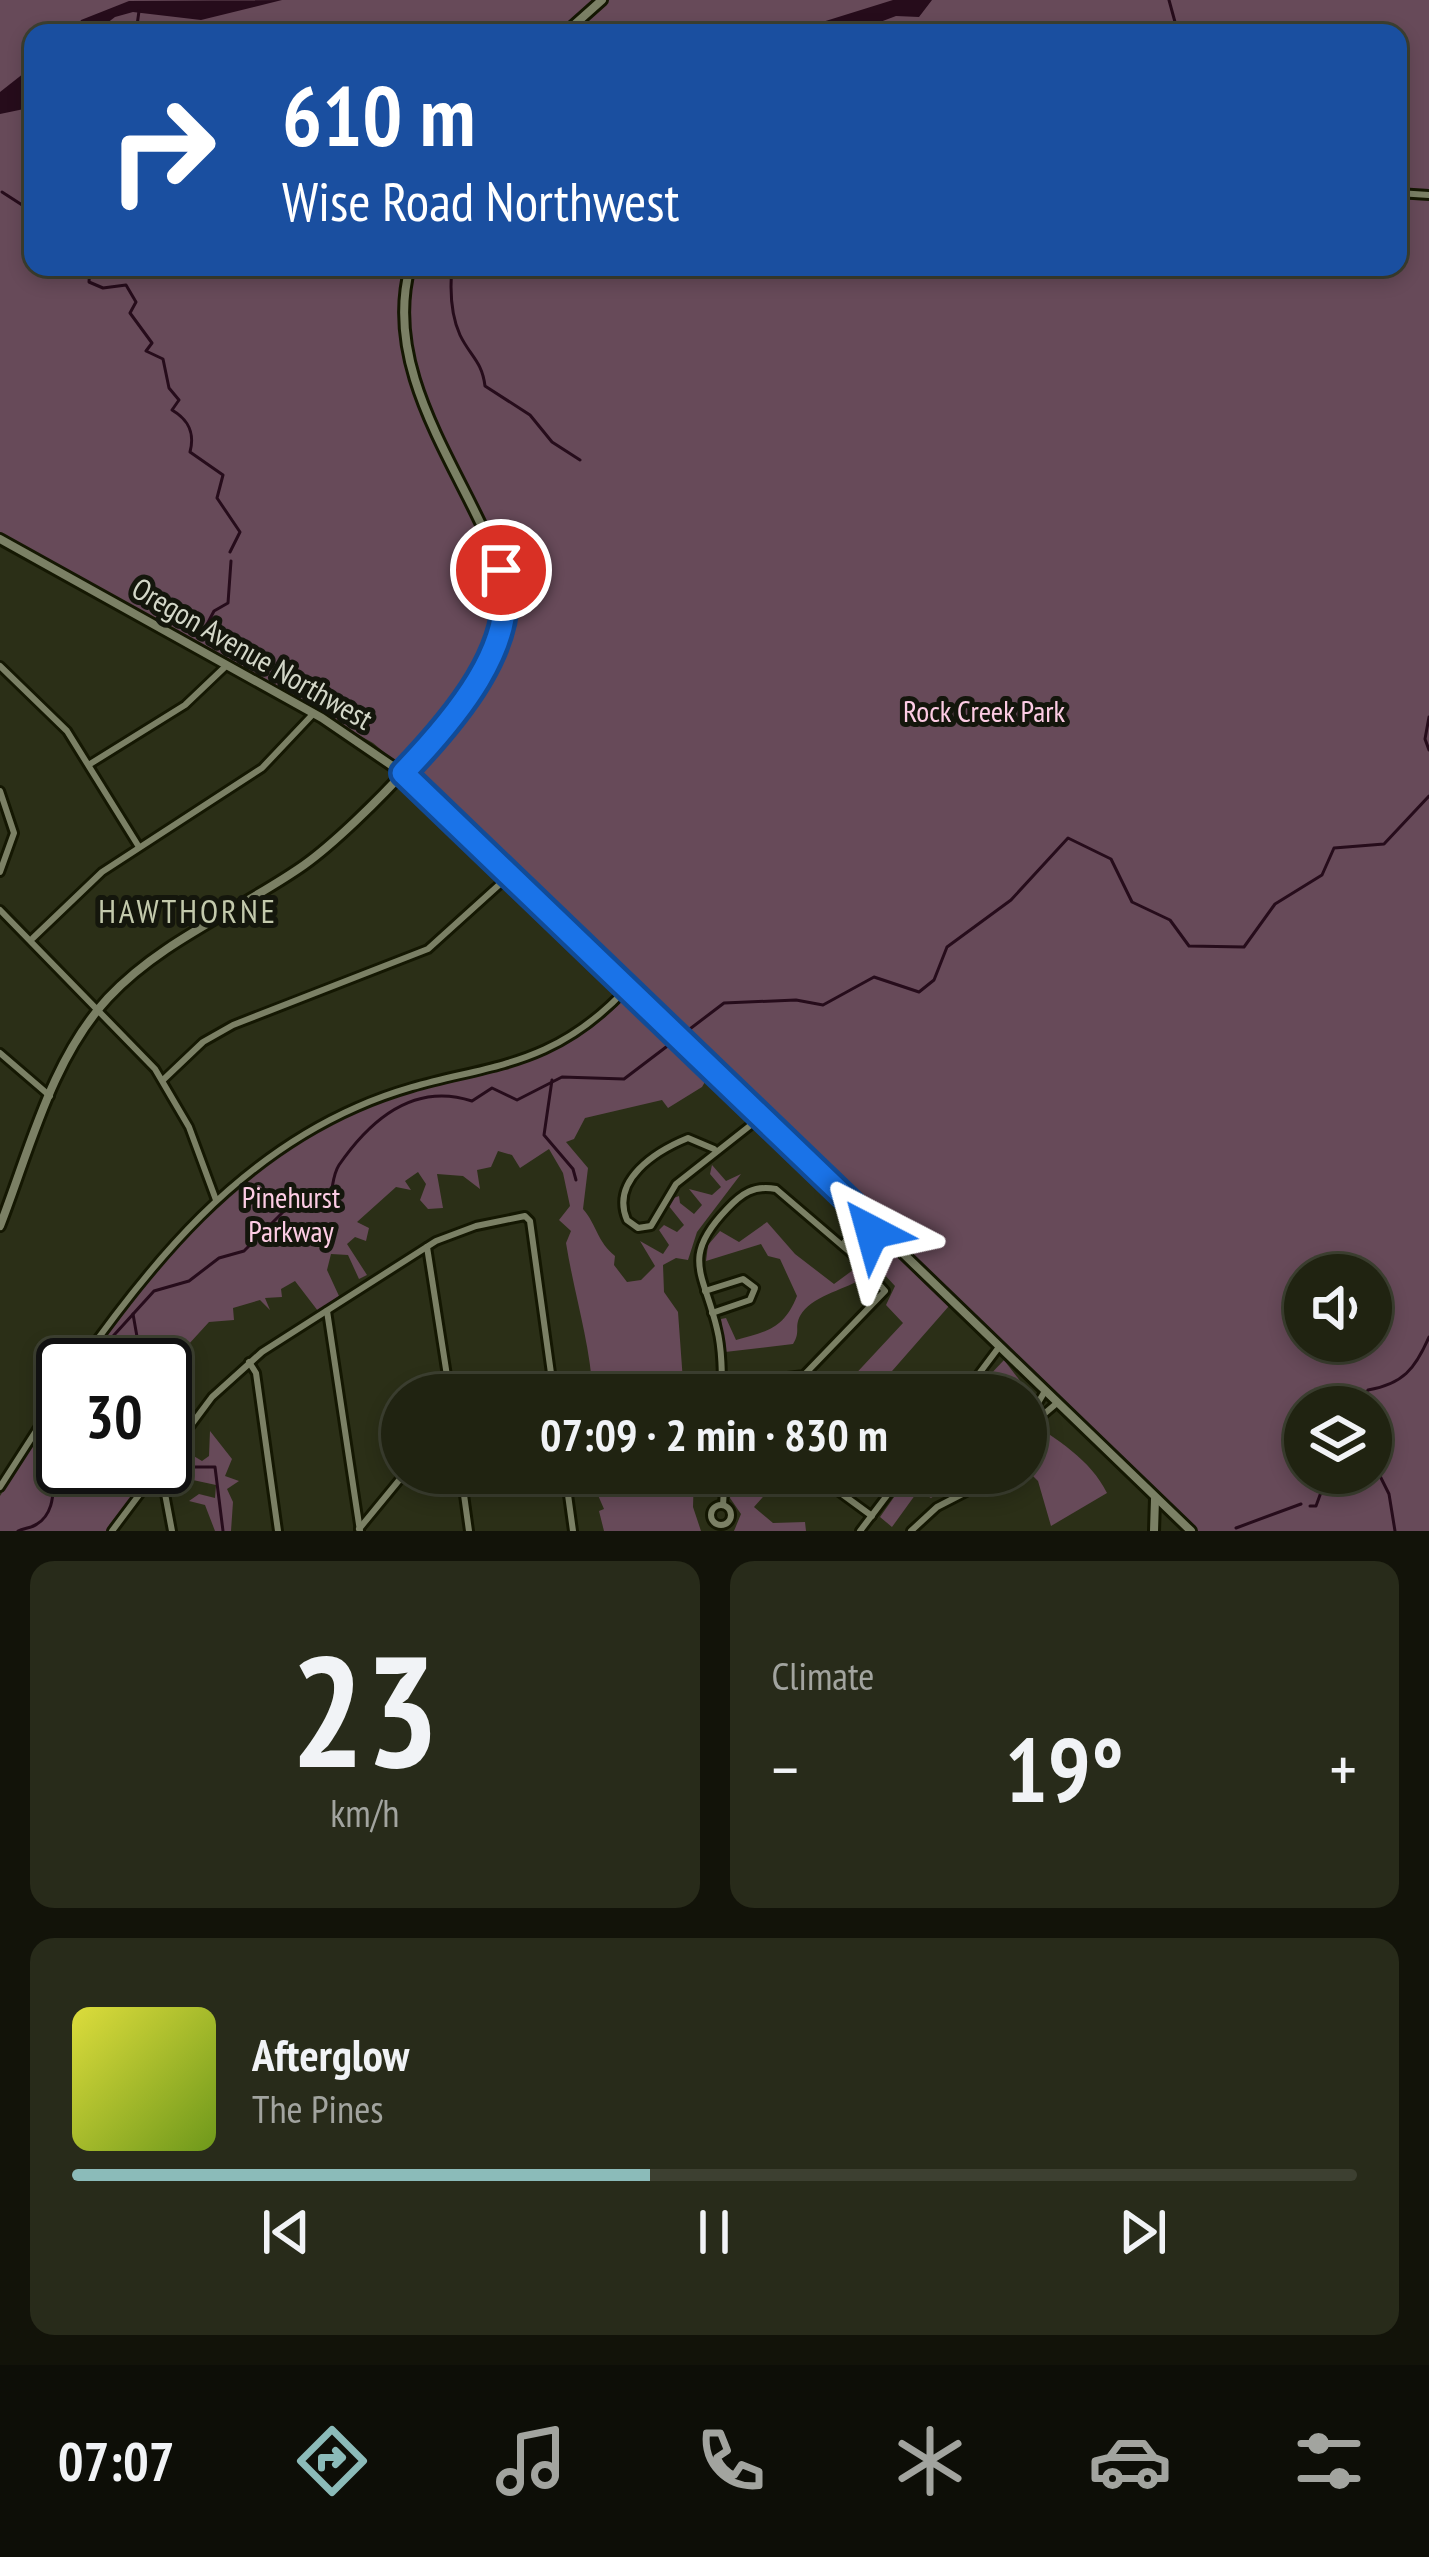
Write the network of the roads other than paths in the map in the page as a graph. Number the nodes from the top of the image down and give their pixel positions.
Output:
1 (602, 0) edge
2 (576, 24) edge
3 (408, 276) edge
4 (0, 539) edge
5 (226, 665) junction
6 (0, 666) edge
7 (314, 713) junction
8 (89, 765) junction
9 (403, 773) junction
10 (0, 790) edge
11 (139, 847) junction
12 (0, 872) edge
13 (511, 874) junction
14 (0, 910) edge
15 (33, 939) junction
16 (627, 988) junction
17 (100, 1008) junction
18 (0, 1053) edge
19 (163, 1080) junction
20 (50, 1096) junction
21 (761, 1117) junction
22 (714, 1149) junction
23 (216, 1199) junction
24 (867, 1218) junction
25 (0, 1226) edge
26 (876, 1227) junction
27 (842, 1245) junction
28 (427, 1247) junction
29 (852, 1254) junction
30 (705, 1291) junction
31 (327, 1311) junction
32 (712, 1312) junction
33 (100, 1338) edge
34 (999, 1347) junction
35 (249, 1362) junction
36 (447, 1374) edge
37 (551, 1374) edge
38 (720, 1374) edge
39 (803, 1374) edge
40 (979, 1374) edge
41 (1027, 1374) edge
42 (1047, 1393) edge
43 (1058, 1403) junction
44 (1047, 1412) edge
45 (192, 1424) edge
46 (36, 1431) edge
47 (0, 1487) edge
48 (140, 1494) edge
49 (166, 1494) edge
50 (388, 1494) edge
51 (464, 1494) edge
52 (568, 1494) edge
53 (723, 1494) edge
54 (843, 1494) edge
55 (888, 1494) edge
56 (963, 1494) edge
57 (1156, 1497) junction
58 (722, 1505) dead end
59 (872, 1516) junction
60 (359, 1530) edge
61 (112, 1531) edge
62 (172, 1531) edge
63 (278, 1531) edge
64 (469, 1531) edge
65 (573, 1531) edge
66 (860, 1531) edge
67 (911, 1531) edge
68 (1154, 1531) edge
69 (1191, 1531) edge

1 - 2 street
3 - 9 street
4 - 5 street, Oregon Avenue Northwest
5 - 7 street, Oregon Avenue Northwest
5 - 8 street
6 - 8 street
7 - 9 street, Oregon Avenue Northwest
7 - 11 street
8 - 11 street
9 - 13 street, Oregon Avenue Northwest
9 - 17 street
10 - 12 street
11 - 15 street
13 - 16 street, Oregon Avenue Northwest
13 - 19 street
14 - 15 street
15 - 17 street
16 - 21 street, Oregon Avenue Northwest
16 - 23 street
17 - 19 street
17 - 20 street
18 - 20 street
19 - 23 street
20 - 25 street
21 - 22 street
21 - 24 street, Oregon Avenue Northwest
22 - 22 street
23 - 33 street
24 - 26 street, Oregon Avenue Northwest
24 - 27 street
26 - 29 street
26 - 34 street, Oregon Avenue Northwest
27 - 29 street
27 - 30 street
28 - 31 street
28 - 36 street
28 - 37 street
29 - 39 street
30 - 32 street
30 - 32 street
31 - 35 street
31 - 60 street
32 - 38 street
34 - 40 street
34 - 41 street, Oregon Avenue Northwest
35 - 45 street
35 - 63 street
42 - 43 street, Oregon Avenue Northwest
43 - 44 street
43 - 57 street, Oregon Avenue Northwest
46 - 47 street
48 - 61 street
49 - 62 street
50 - 60 street
51 - 64 street
52 - 65 street
53 - 58 street
54 - 59 street
55 - 59 street
56 - 67 street
57 - 68 street
57 - 69 street, Oregon Avenue Northwest
59 - 66 street

